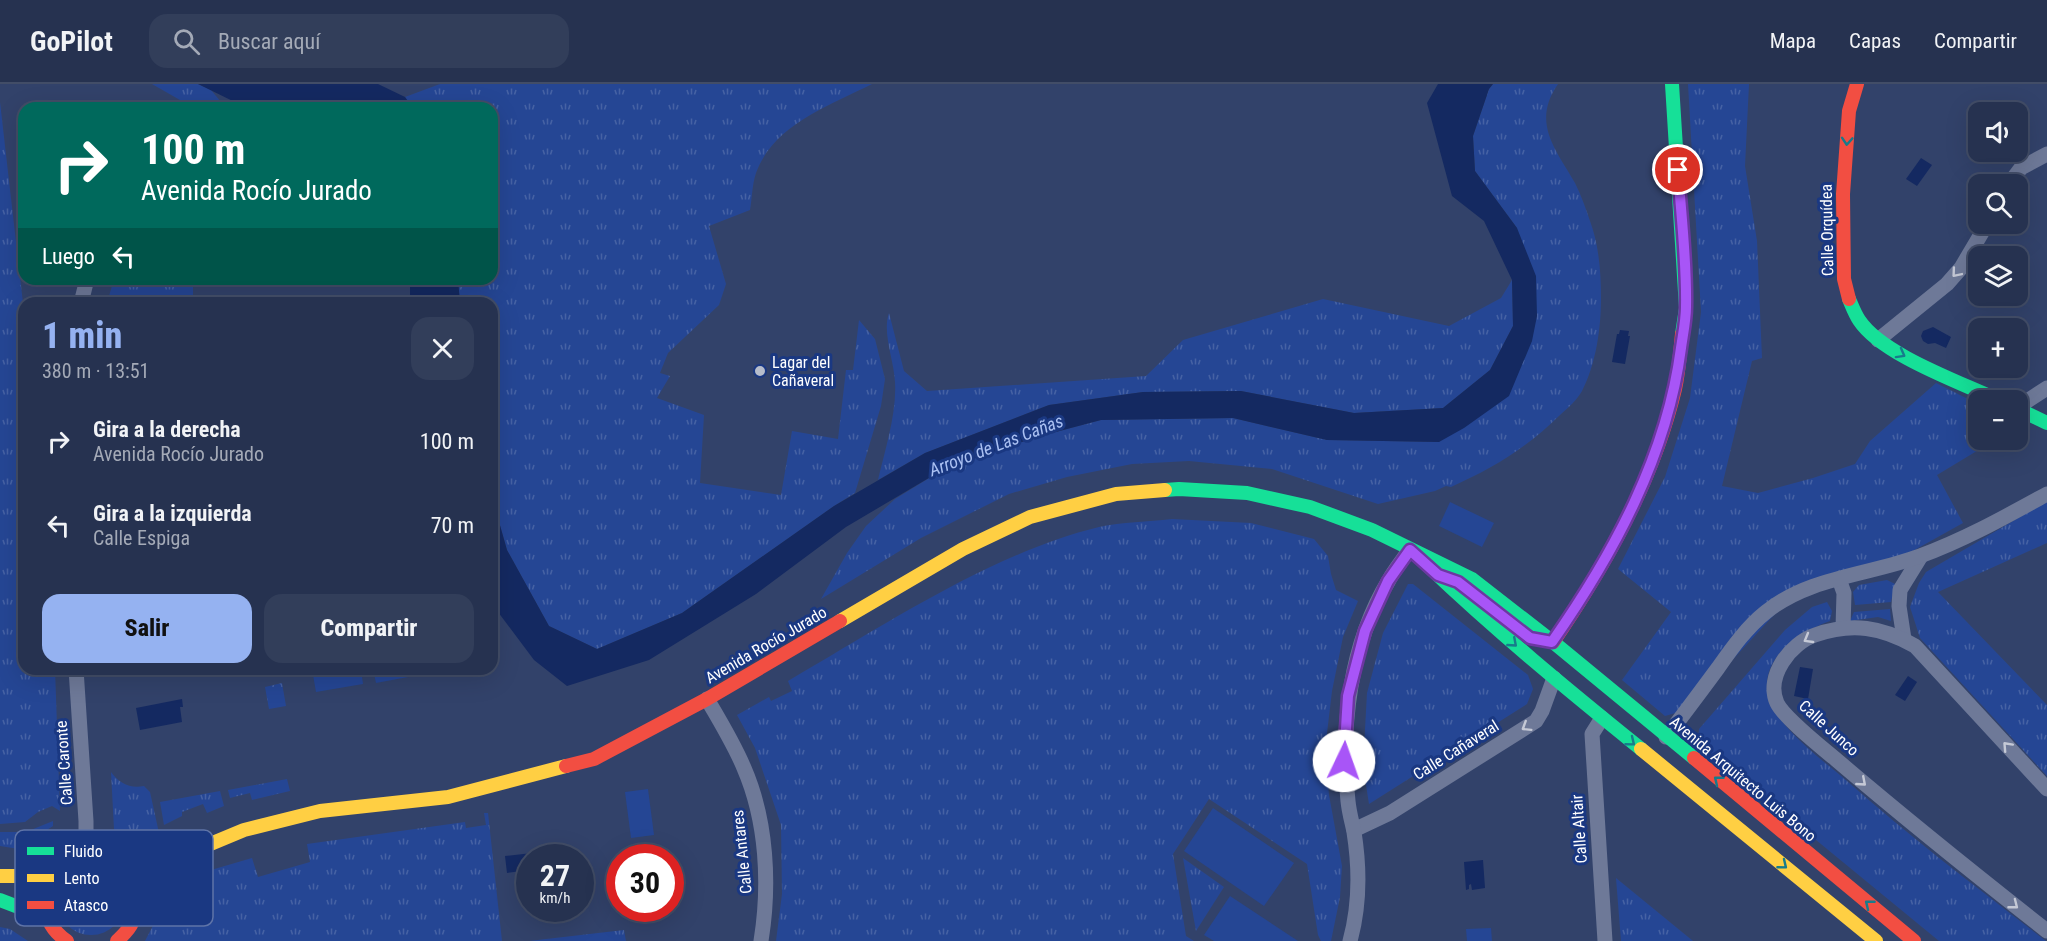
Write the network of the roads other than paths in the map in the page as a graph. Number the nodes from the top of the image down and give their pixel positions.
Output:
1 (1672, 84) edge
2 (1857, 84) edge
3 (2047, 154) edge
4 (2016, 174) edge
5 (1981, 234) edge
6 (1878, 340) junction
7 (2047, 388) edge
8 (1976, 390) edge
9 (2028, 401) edge
10 (2028, 412) edge
11 (2043, 417) edge
12 (2047, 494) edge
13 (1410, 550) junction
14 (1921, 556) junction
15 (1886, 567) junction
16 (1438, 575) junction
17 (1839, 579) junction
18 (1900, 590) junction
19 (1843, 628) junction
20 (1904, 639) junction
21 (1552, 642) junction
22 (76, 675) edge
23 (1554, 678) junction
24 (707, 699) junction
25 (1602, 718) junction
26 (1666, 737) junction
27 (2047, 789) edge
28 (86, 830) edge
29 (1354, 830) junction
30 (213, 843) edge
31 (0, 900) edge
32 (15, 906) edge
33 (52, 926) edge
34 (131, 926) edge
35 (2047, 932) edge
36 (67, 941) edge
37 (117, 941) edge
38 (760, 941) edge
39 (1350, 941) edge
40 (1605, 941) edge
41 (1876, 941) edge
42 (1914, 941) edge

1 - 21 main road
2 -> 6 main road, Calle Orquídea
3 - 4 street
5 -> 6 street
6 -> 8 main road, Calle Orquídea
7 - 9 street
10 - 11 main road
12 - 14 street
13 - 16 main road, Avenida Rocío Jurado
13 - 21 main road, Avenida Rocío Jurado
13 - 24 main road, Avenida Rocío Jurado
13 - 29 street
14 - 15 street
14 - 18 street
15 - 17 street
15 - 18 street
16 - 21 main road, Avenida Rocío Jurado
16 -> 23 main road, Avenida Rocío Jurado
17 - 19 street
17 - 26 street
18 - 20 street
19 - 20 street, Calle Junco
19 -> 35 street, Calle Junco
27 -> 20 street, Calle Junco
21 - 26 main road, Avenida Arquitecto Luis Bono
22 - 28 street, Calle Caronte
23 - 25 main road
23 -> 29 street, Calle Cañaveral
24 - 30 main road, Avenida Rocío Jurado
24 - 38 street, Calle Antares
25 - 40 street, Calle Altair
25 -> 41 main road
42 -> 26 main road, Avenida Arquitecto Luis Bono
29 - 39 street
31 - 32 main road
33 - 36 main road
34 - 37 main road

